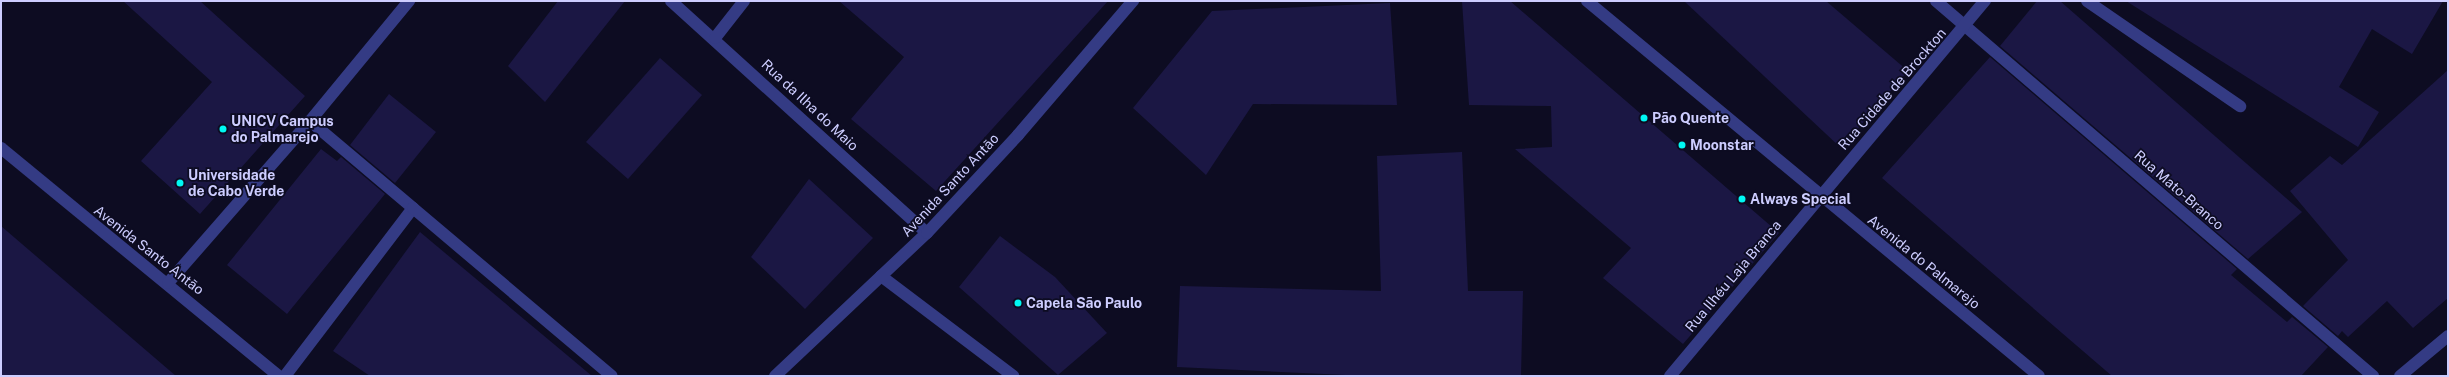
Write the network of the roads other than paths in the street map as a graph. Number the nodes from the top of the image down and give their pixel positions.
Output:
1 (409, 1) edge
2 (671, 1) edge
3 (744, 1) edge
4 (1133, 1) edge
5 (1587, 1) edge
6 (1936, 1) edge
7 (1985, 1) edge
8 (2087, 1) edge
9 (1966, 26) junction
10 (715, 38) junction
11 (2240, 106) dead end
12 (310, 122) junction
13 (1, 148) edge
14 (1820, 196) junction
15 (413, 208) junction
16 (927, 233) junction
17 (881, 276) junction
18 (168, 283) junction
19 (2448, 336) edge
20 (279, 376) edge
21 (285, 376) edge
22 (612, 376) edge
23 (775, 376) edge
24 (1013, 376) edge
25 (1670, 376) edge
26 (2039, 376) edge
27 (2373, 376) edge
28 (2400, 376) edge

1 - 12 street
2 - 10 street, Rua da Ilha do Maio
3 - 10 street
4 - 16 street, Avenida Santo Antão
5 - 14 street, Avenida do Palmarejo
6 - 9 street, Rua Mato-Branco
7 - 9 street, Rua Cidade de Brockton
8 - 11 street
9 - 14 street, Rua Cidade de Brockton
9 - 27 street, Rua Mato-Branco
10 - 16 street, Rua da Ilha do Maio
12 - 15 street
12 - 18 street
13 - 18 street, Avenida Santo Antão
14 - 25 street, Rua Ilhéu Laja Branca
14 - 26 street, Avenida do Palmarejo
15 - 21 street
15 - 22 street
16 - 17 street, Avenida Santo Antão
17 - 23 street, Avenida Santo Antão
17 - 24 street
18 - 20 street, Avenida Santo Antão
19 - 28 street

